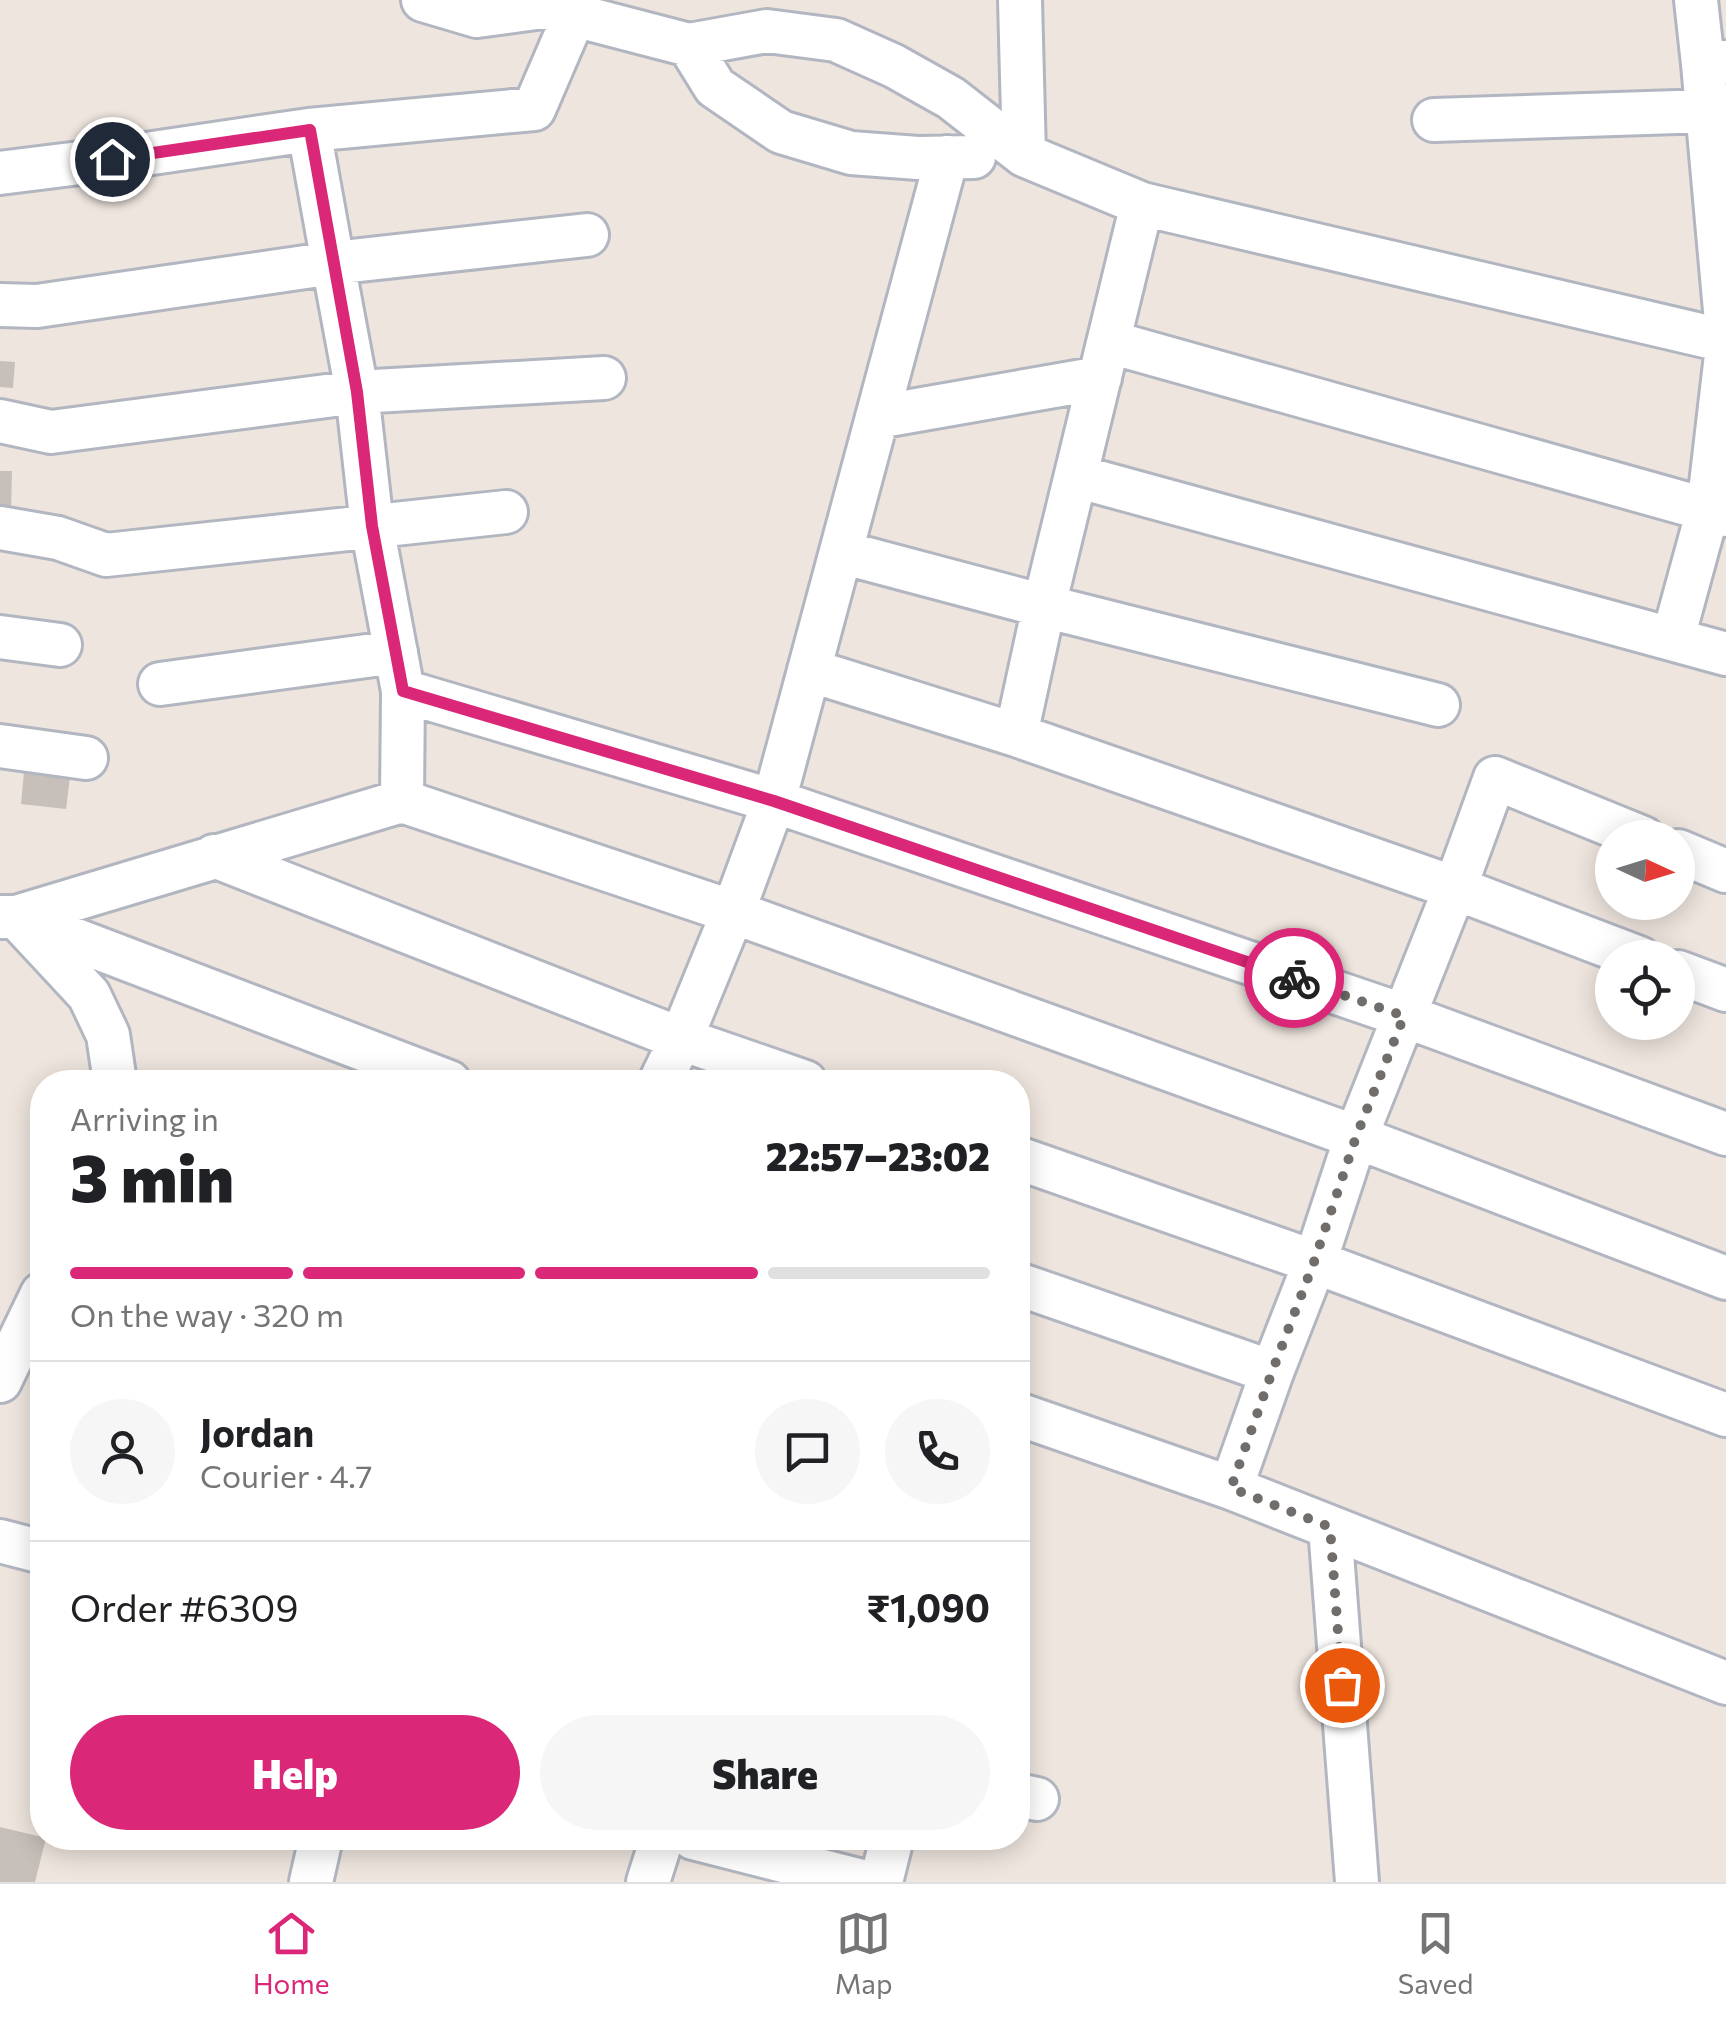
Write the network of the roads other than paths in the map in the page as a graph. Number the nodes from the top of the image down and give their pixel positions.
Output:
1 (422, 0) edge
2 (1020, 0) edge
3 (1696, 0) edge
4 (550, 8) edge
5 (688, 45) junction
6 (1714, 63) edge
7 (1708, 111) junction
8 (1434, 120) dead end
9 (310, 130) junction
10 (1024, 155) junction
11 (947, 158) junction
12 (0, 173) edge
13 (1142, 204) junction
14 (587, 235) dead end
15 (333, 263) junction
16 (0, 305) edge
17 (1726, 322) edge
18 (1726, 340) edge
19 (1726, 355) edge
20 (1105, 360) junction
21 (604, 378) dead end
22 (357, 392) junction
23 (878, 417) junction
24 (0, 421) edge
25 (1076, 476) junction
26 (506, 512) dead end
27 (1717, 512) edge
28 (372, 526) junction
29 (0, 528) edge
30 (841, 552) junction
31 (1044, 606) junction
32 (0, 637) edge
33 (1673, 638) junction
34 (60, 645) dead end
35 (1726, 654) edge
36 (809, 670) junction
37 (399, 672) junction
38 (160, 684) dead end
39 (1438, 705) dead end
40 (1016, 734) junction
41 (0, 746) edge
42 (86, 758) dead end
43 (402, 801) junction
44 (774, 801) junction
45 (1599, 820) edge
46 (214, 856) junction
47 (1695, 859) edge
48 (1726, 871) edge
49 (1455, 888) junction
50 (733, 912) junction
51 (8, 917) edge
52 (1595, 941) edge
53 (1695, 978) edge
54 (1726, 990) edge
55 (1404, 1016) junction
56 (681, 1039) junction
57 (116, 1070) edge
58 (418, 1070) edge
59 (666, 1070) edge
60 (770, 1070) edge
61 (1726, 1134) edge
62 (1356, 1137) junction
63 (1030, 1162) edge
64 (1314, 1262) junction
65 (1726, 1278) edge
66 (1030, 1288) edge
67 (30, 1319) edge
68 (1272, 1372) junction
69 (0, 1381) edge
70 (1726, 1415) edge
71 (1030, 1418) edge
72 (1231, 1488) junction
73 (1330, 1527) junction
74 (0, 1541) edge
75 (30, 1549) edge
76 (1726, 1683) edge
77 (318, 1850) edge
78 (658, 1850) edge
79 (740, 1850) edge
80 (889, 1850) edge
81 (311, 1882) edge
82 (648, 1882) edge
83 (866, 1882) edge
84 (881, 1882) edge
85 (1357, 1882) edge

1 - 4 street
2 - 10 street
3 - 6 street
4 - 5 street
4 - 9 street
5 - 10 street
5 - 11 street
6 - 7 street
7 - 8 street
7 - 17 street
9 - 12 street
9 - 15 street
10 - 11 street
10 - 13 street
11 - 23 street
13 - 18 street
13 - 20 street
14 - 15 street
15 - 16 street
15 - 22 street
19 - 27 street
20 - 23 street
20 - 25 street
20 - 27 street
21 - 22 street
22 - 24 street
22 - 28 street
23 - 30 street
25 - 31 street
25 - 33 street
26 - 28 street
27 - 33 street
28 - 29 street
28 - 37 street
30 - 31 street
30 - 36 street
31 - 39 street
31 - 40 street
32 - 34 street
33 - 35 street
36 - 40 street
36 - 44 street
37 - 38 street
37 - 43 street
37 - 44 street
40 - 49 street
41 - 42 street
43 - 46 street
43 - 50 street
44 - 50 street
44 - 55 street
45 - 49 street
46 - 51 street
46 - 56 street
47 - 48 street
49 - 52 street
49 - 55 street
50 - 56 street
50 - 62 street
51 - 57 street
51 - 58 street
53 - 54 street
55 - 61 street
55 - 62 street
56 - 59 street
56 - 60 street
62 - 64 street
62 - 65 street
63 - 64 street
64 - 68 street
64 - 70 street
66 - 68 street
67 - 69 street
68 - 72 street
71 - 72 street
72 - 73 street
73 - 76 street
73 - 85 street
74 - 75 street
77 - 81 street
78 - 82 street
79 - 83 street
80 - 84 street

